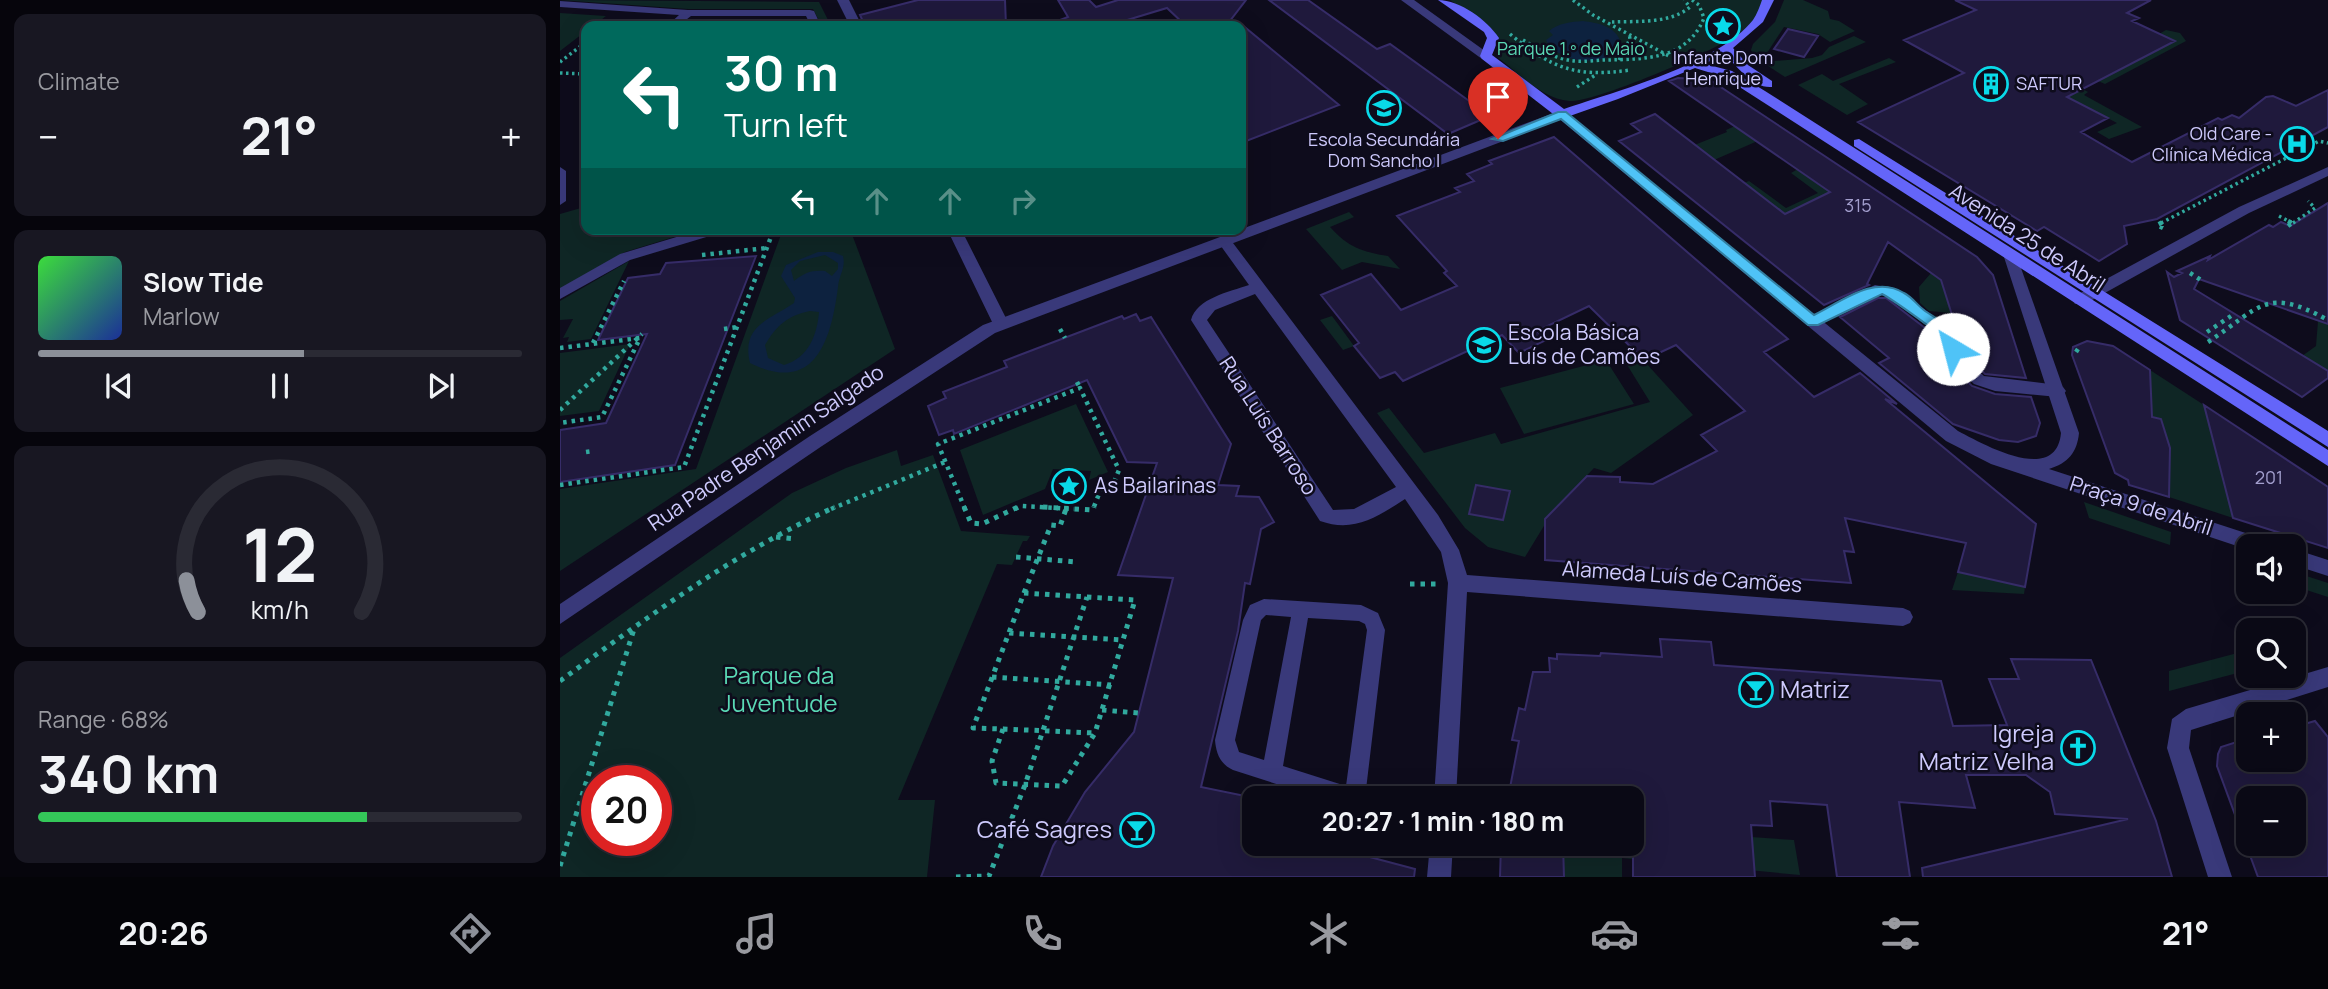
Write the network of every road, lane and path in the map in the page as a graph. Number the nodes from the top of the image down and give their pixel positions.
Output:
1 (843, 0) edge
2 (1407, 0) edge
3 (1444, 0) edge
4 (1573, 0) edge
5 (1684, 0) edge
6 (1692, 0) edge
7 (1768, 0) edge
8 (560, 4) edge
9 (688, 13) junction
10 (678, 21) edge
11 (814, 21) edge
12 (854, 21) edge
13 (1611, 22) junction
14 (1505, 30) dead end
15 (1629, 32) junction
16 (1523, 40) dead end
17 (581, 46) edge
18 (1726, 48) junction
19 (1669, 55) junction
20 (1486, 56) junction
21 (1618, 60) junction
22 (560, 62) edge
23 (1666, 62) dead end
24 (1696, 65) junction
25 (1640, 68) dead end
26 (560, 73) edge
27 (581, 74) edge
28 (1767, 91) junction
29 (1562, 114) junction
30 (1827, 129) junction
31 (2328, 143) edge
32 (2293, 153) junction
33 (2300, 157) dead end
34 (2268, 165) junction
35 (2275, 169) dead end
36 (560, 171) edge
37 (2328, 171) edge
38 (2238, 181) junction
39 (2247, 186) dead end
40 (560, 201) edge
41 (2313, 204) dead end
42 (2279, 216) dead end
43 (2163, 228) dead end
44 (1246, 234) edge
45 (698, 235) edge
46 (772, 235) edge
47 (957, 235) edge
48 (1243, 235) edge
49 (1225, 242) junction
50 (767, 248) junction
51 (721, 253) junction
52 (2010, 254) junction
53 (696, 256) dead end
54 (717, 261) dead end
55 (2190, 273) dead end
56 (627, 274) dead end
57 (2199, 281) dead end
58 (1258, 287) junction
59 (560, 294) edge
60 (2087, 296) junction
61 (2231, 316) dead end
62 (2326, 319) dead end
63 (1813, 322) junction
64 (1000, 324) junction
65 (737, 327) junction
66 (724, 328) dead end
67 (1060, 329) dead end
68 (641, 336) junction
69 (1065, 338) dead end
70 (593, 343) junction
71 (560, 348) edge
72 (1077, 382) dead end
73 (1080, 388) junction
74 (2058, 391) junction
75 (560, 410) edge
76 (602, 417) junction
77 (560, 423) edge
78 (599, 425) dead end
79 (2328, 440) edge
80 (593, 451) dead end
81 (586, 452) dead end
82 (2328, 459) edge
83 (945, 462) junction
84 (2021, 466) junction
85 (560, 485) edge
86 (1408, 489) junction
87 (1066, 509) junction
88 (775, 537) junction
89 (2236, 538) edge
90 (796, 539) dead end
91 (1016, 557) dead end
92 (1037, 559) junction
93 (2306, 561) edge
94 (1077, 562) dead end
95 (2328, 568) edge
96 (1458, 583) junction
97 (1024, 593) junction
98 (1087, 597) junction
99 (1301, 609) junction
100 (560, 615) edge
101 (1903, 617) dead end
102 (635, 628) junction
103 (1009, 633) junction
104 (1074, 636) junction
105 (1124, 640) junction
106 (992, 677) junction
107 (2328, 677) edge
108 (560, 681) edge
109 (1059, 682) junction
110 (1111, 685) junction
111 (1102, 710) junction
112 (1138, 713) dead end
113 (1003, 729) junction
114 (1043, 730) junction
115 (1095, 733) junction
116 (1272, 772) junction
117 (1025, 785) junction
118 (1316, 786) edge
119 (1355, 786) edge
120 (1446, 786) edge
121 (1441, 856) edge
122 (560, 866) edge
123 (956, 877) edge
124 (1439, 877) edge
125 (2220, 877) edge

1 - 12 street
2 - 20 street
3 - 20 main road
4 - 13 path
5 - 13 path
6 - 19 path
7 - 18 main road
8 - 9 lane
9 - 10 lane
9 - 11 lane
13 - 15 path
14 - 25 path
15 - 19 path
15 - 21 path
16 - 21 path
17 - 22 path
18 - 24 main road
18 - 28 main road, Avenida 25 de Abril
19 - 21 path
19 - 23 path
20 - 29 main road
24 - 28 main road, Avenida 25 de Abril
24 - 29 main road
26 - 27 path
28 - 30 main road, Avenida 25 de Abril
29 - 44 street, Rua Padre Benjamim Salgado
29 - 63 street, Praça 9 de Abril
30 - 52 main road, Avenida 25 de Abril
30 - 60 main road, Avenida 25 de Abril
31 - 32 path
32 - 33 path
32 - 34 path
34 - 35 path
34 - 38 path
36 - 40 lane
37 - 60 street
38 - 39 path
38 - 43 path
41 - 42 path
45 - 59 lane
46 - 50 path
47 - 64 street
48 - 49 street, Rua Padre Benjamim Salgado
49 - 58 street
49 - 64 street, Rua Padre Benjamim Salgado
50 - 51 path
50 - 65 path
51 - 53 path
51 - 54 path
52 - 60 main road, Avenida 25 de Abril
52 - 74 street
55 - 57 path
56 - 70 path
58 - 86 street
58 - 86 street, Rua Luís Barroso
60 - 79 main road, Avenida 25 de Abril
60 - 82 main road, Avenida 25 de Abril
61 - 62 path
63 - 74 lane
63 - 84 street, Praça 9 de Abril
64 - 100 street, Rua Padre Benjamim Salgado
65 - 66 path
65 - 85 path
67 - 69 path
68 - 70 path
68 - 75 path
68 - 76 path
70 - 71 path
72 - 73 path
73 - 83 path
73 - 87 path
74 - 84 street
76 - 77 path
76 - 78 path
80 - 81 path
83 - 87 path
83 - 88 path
84 - 89 street, Praça 9 de Abril
86 - 96 street
87 - 92 path
88 - 90 path
88 - 102 path
91 - 92 path
92 - 94 path
92 - 97 path
93 - 95 street
96 - 101 street, Alameda Luís de Camões
96 - 120 street
97 - 98 path
97 - 103 path
98 - 104 path
98 - 105 path
99 - 116 lane
99 - 116 lane
99 - 119 lane
102 - 108 path
102 - 122 path
103 - 104 path
103 - 106 path
104 - 105 path
104 - 109 path
105 - 110 path
106 - 109 path
106 - 113 path
107 - 125 street
109 - 110 path
109 - 114 path
110 - 111 path
111 - 112 path
111 - 115 path
113 - 114 path
113 - 117 path
114 - 115 path
114 - 117 path
115 - 117 path
116 - 118 lane
117 - 123 path
121 - 124 street

